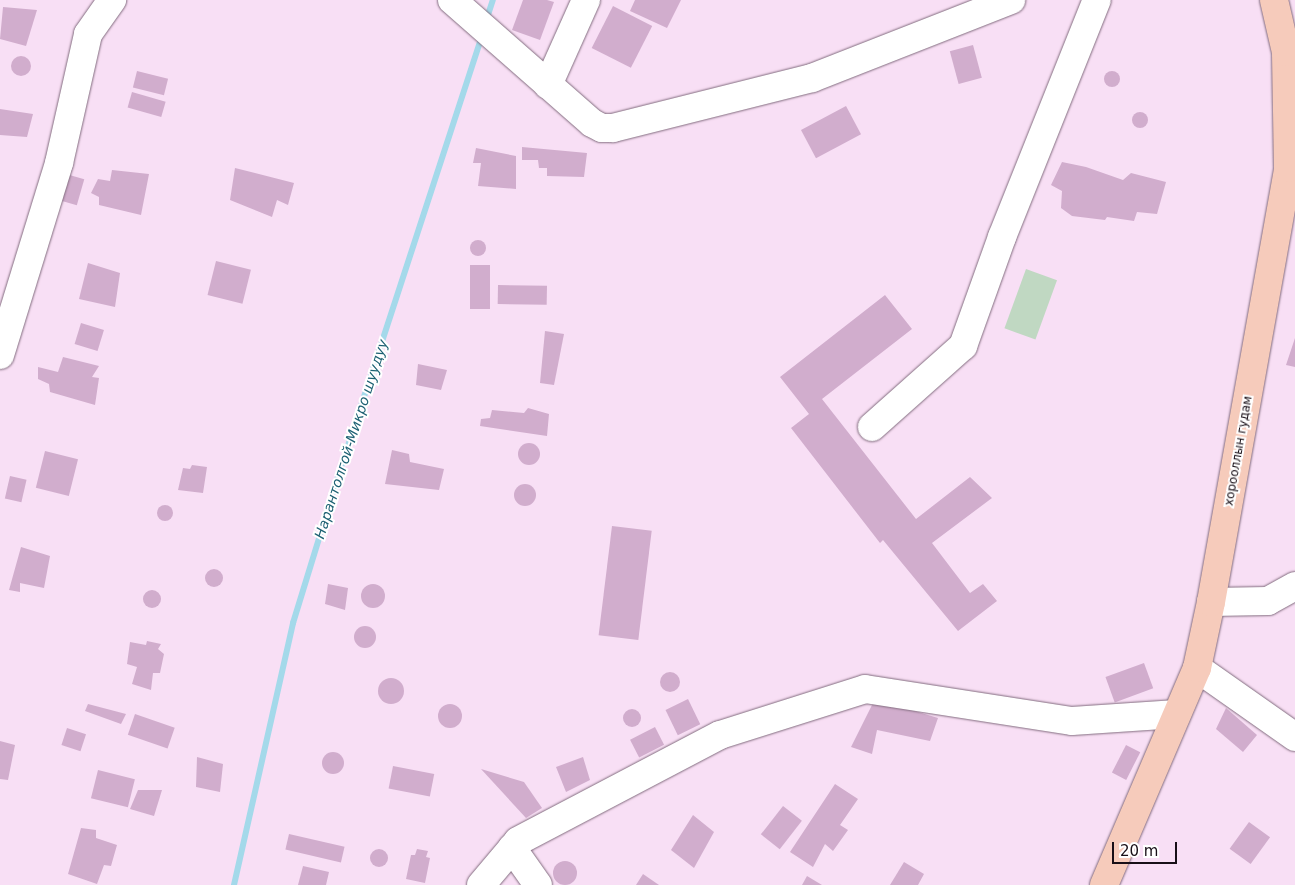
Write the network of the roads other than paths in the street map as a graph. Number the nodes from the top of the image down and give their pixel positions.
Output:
1 (112, 0) edge
2 (452, 0) edge
3 (586, 0) edge
4 (1011, 0) edge
5 (1097, 0) edge
6 (1274, 0) edge
7 (548, 85) junction
8 (1292, 170) edge
9 (0, 355) edge
10 (872, 427) dead end
11 (1295, 586) edge
12 (1212, 602) junction
13 (1197, 668) junction
14 (1177, 714) junction
15 (1295, 737) edge
16 (512, 848) junction
17 (481, 885) edge
18 (538, 885) edge
19 (1104, 885) edge

1 - 9 street
2 - 7 street
3 - 7 street
4 - 7 street
5 - 10 street
6 - 8 main road, хорооллын гудам
8 - 12 main road, хорооллын гудам
11 - 12 street
12 - 13 main road, хорооллын гудам
13 - 14 main road, хорооллын гудам
13 - 15 street
14 - 16 street
14 - 19 main road, хорооллын гудам
16 - 17 street
16 - 18 street

